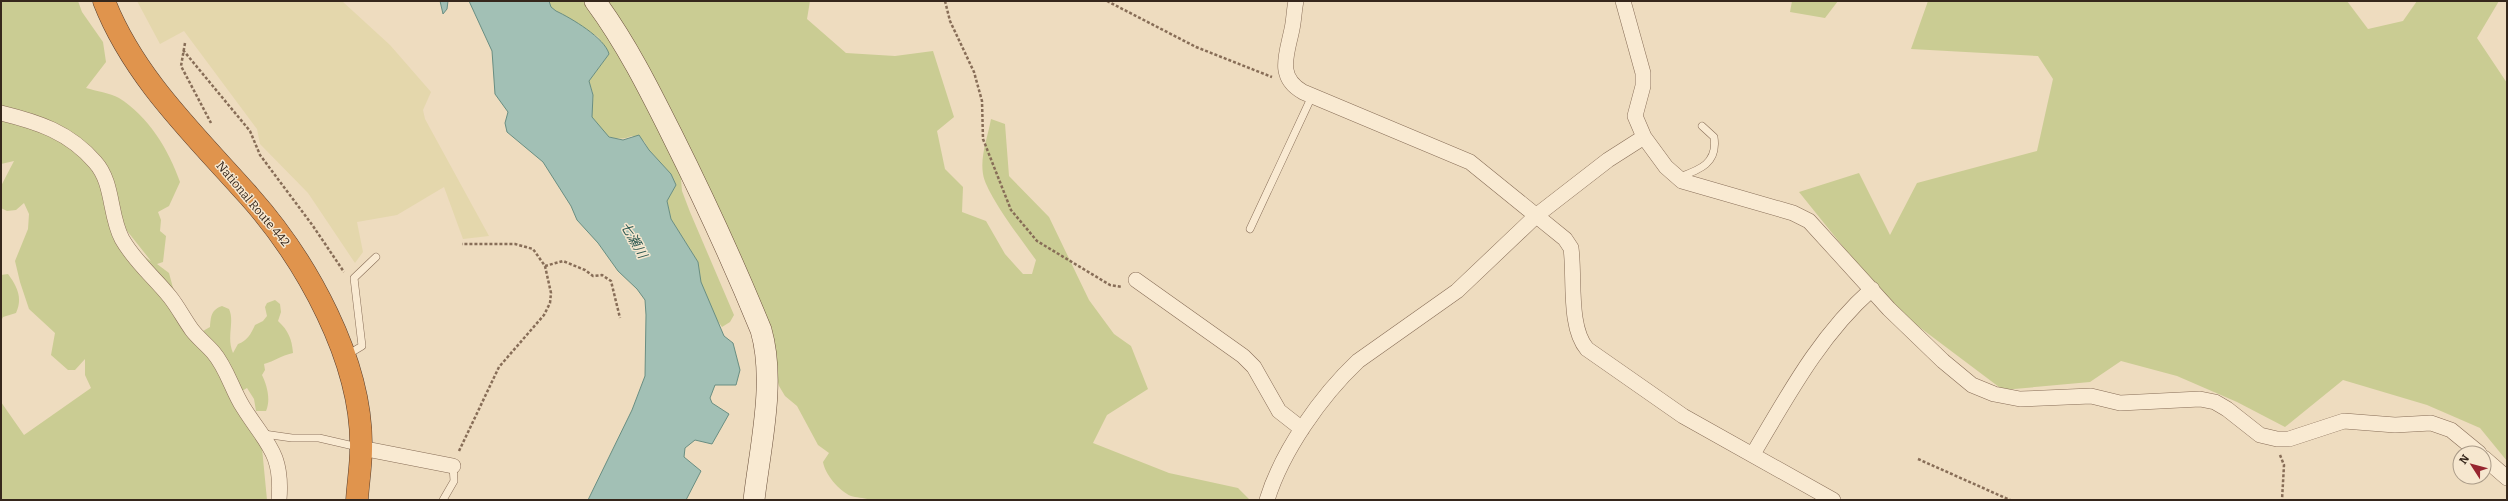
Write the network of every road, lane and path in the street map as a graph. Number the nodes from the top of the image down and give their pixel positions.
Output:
1 (104, 1) edge
2 (595, 1) edge
3 (945, 1) edge
4 (1107, 1) edge
5 (1296, 1) edge
6 (1623, 1) edge
7 (185, 43) dead end
8 (182, 50) junction
9 (1286, 76) junction
10 (1312, 96) junction
11 (1, 113) edge
12 (1702, 126) dead end
13 (214, 128) dead end
14 (1644, 137) junction
15 (1677, 178) junction
16 (1537, 215) junction
17 (1250, 229) dead end
18 (462, 244) dead end
19 (376, 258) dead end
20 (545, 266) junction
21 (346, 277) dead end
22 (1136, 280) joint
23 (1872, 289) junction
24 (620, 318) dead end
25 (344, 356) junction
26 (1302, 429) junction
27 (264, 434) junction
28 (2260, 435) junction
29 (2469, 445) edge
30 (361, 448) junction
31 (1753, 454) junction
32 (1918, 459) dead end
33 (2492, 465) edge
34 (453, 466) junction
35 (2507, 478) edge
36 (279, 500) edge
37 (357, 500) edge
38 (442, 500) edge
39 (754, 500) edge
40 (1267, 500) edge
41 (1832, 500) edge
42 (2010, 500) edge
43 (2282, 500) edge

1 - 25 highway, National Route 442
2 - 39 street
3 - 22 path
4 - 9 path
5 - 9 street
6 - 14 street
7 - 8 path
8 - 13 path
8 - 21 path
9 - 10 street
10 - 16 street
10 - 17 lane
11 - 27 street
12 - 15 lane
14 - 15 street
14 - 16 street
15 - 23 street
16 - 26 street
16 - 31 street
18 - 20 path
19 - 25 lane
20 - 24 path
20 - 34 path
22 - 26 street
23 - 28 street
23 - 31 street
25 - 30 highway, National Route 442
26 - 40 street
27 - 30 lane
27 - 36 street
28 - 29 street
28 - 43 path
30 - 34 street
30 - 37 highway, National Route 442
31 - 41 street
32 - 42 path
33 - 35 street
34 - 38 lane

